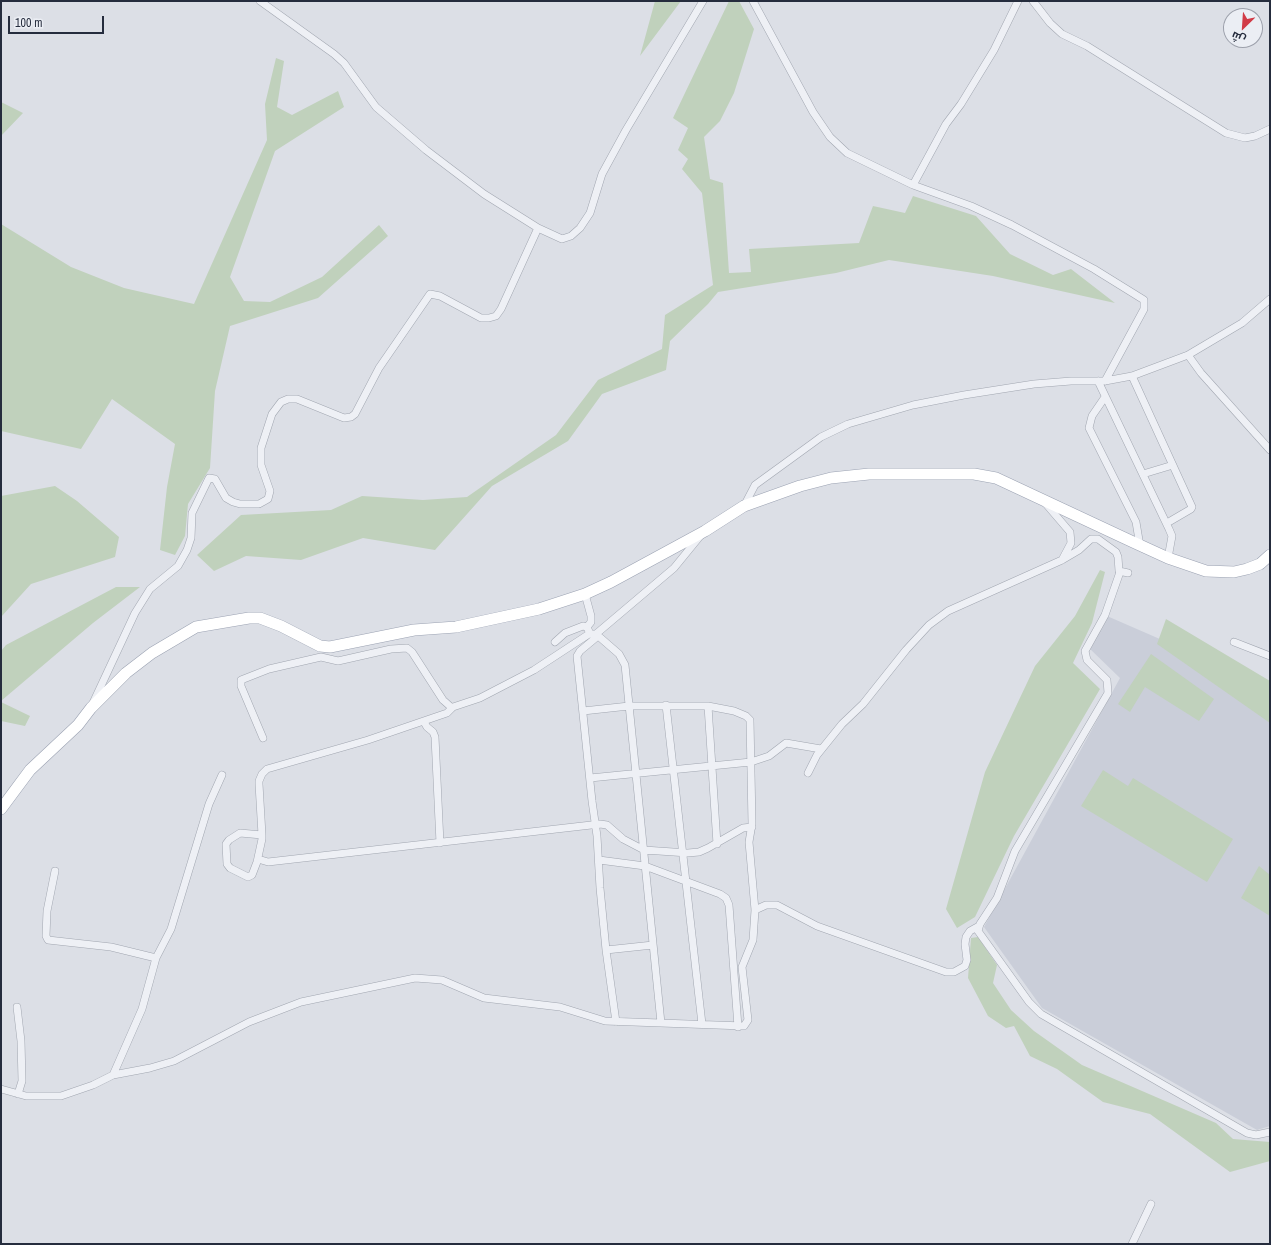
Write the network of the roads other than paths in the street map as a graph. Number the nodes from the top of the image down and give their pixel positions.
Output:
1 (260, 1) edge
2 (703, 1) edge
3 (753, 1) edge
4 (1018, 1) edge
5 (1033, 1) edge
6 (1270, 129) edge
7 (913, 186) junction
8 (538, 228) junction
9 (1270, 299) edge
10 (1188, 355) junction
11 (1132, 376) junction
12 (1101, 381) junction
13 (1105, 397) junction
14 (1270, 450) edge
15 (1173, 465) junction
16 (1143, 474) junction
17 (1042, 499) junction
18 (744, 506) junction
19 (1167, 523) junction
20 (705, 531) junction
21 (1140, 546) junction
22 (1270, 555) edge
23 (1168, 558) junction
24 (1062, 560) junction
25 (585, 594) junction
26 (593, 632) junction
27 (555, 642) dead end
28 (1234, 642) dead end
29 (330, 653) junction
30 (1270, 656) edge
31 (666, 705) junction
32 (629, 706) junction
33 (708, 706) junction
34 (90, 708) junction
35 (452, 708) junction
36 (583, 711) junction
37 (424, 722) junction
38 (263, 738) dead end
39 (821, 749) junction
40 (750, 762) junction
41 (711, 766) junction
42 (672, 770) junction
43 (636, 773) junction
44 (808, 773) dead end
45 (222, 775) dead end
46 (590, 778) junction
47 (1, 809) edge
48 (596, 824) junction
49 (752, 827) junction
50 (262, 835) junction
51 (440, 843) junction
52 (717, 844) junction
53 (644, 850) junction
54 (681, 853) junction
55 (258, 859) junction
56 (599, 860) junction
57 (645, 866) junction
58 (55, 871) dead end
59 (685, 881) junction
60 (754, 910) junction
61 (979, 926) junction
62 (653, 945) junction
63 (606, 950) junction
64 (156, 958) junction
65 (17, 1007) dead end
66 (616, 1022) junction
67 (661, 1023) junction
68 (702, 1024) junction
69 (738, 1027) junction
70 (114, 1075) junction
71 (1, 1089) edge
72 (18, 1094) junction
73 (1270, 1132) edge
74 (1151, 1204) dead end
75 (1132, 1244) edge

1 - 8 street
2 - 8 street
3 - 7 street
4 - 7 street
5 - 6 street
7 - 12 street
8 - 34 street
9 - 10 street
10 - 11 street
10 - 14 street
11 - 12 street
11 - 15 street
12 - 13 street
12 - 18 street
13 - 16 street
13 - 21 street
15 - 16 street
15 - 19 street
16 - 19 street
17 - 18 main road
17 - 21 main road
17 - 24 street
18 - 20 main road
19 - 23 street
20 - 25 main road
20 - 26 street
21 - 23 main road
22 - 23 main road
24 - 39 street
24 - 61 street
25 - 26 street
25 - 29 main road
26 - 27 street
26 - 32 street
26 - 35 street
26 - 36 street
28 - 30 street
29 - 34 main road
29 - 35 street
29 - 38 street
31 - 32 street
31 - 33 street
31 - 42 street
32 - 36 street
32 - 43 street
33 - 40 street
33 - 41 street
34 - 47 main road
35 - 37 street
36 - 46 street
37 - 50 street
37 - 51 street
39 - 40 street
39 - 44 street
40 - 41 street
40 - 49 street
41 - 42 street
41 - 52 street
42 - 43 street
42 - 54 street
43 - 46 street
43 - 53 street
45 - 64 street
46 - 48 street
48 - 51 street
48 - 53 street
48 - 56 street
49 - 52 street
49 - 60 street
50 - 55 street
50 - 55 street
51 - 55 street
52 - 54 street
53 - 54 street
53 - 57 street
54 - 59 street
56 - 57 street
56 - 63 street
57 - 59 street
57 - 62 street
58 - 64 street
59 - 68 street
59 - 69 street
60 - 61 street
60 - 69 street
61 - 73 street
62 - 63 street
62 - 67 street
63 - 66 street
64 - 70 street
65 - 72 street
66 - 67 street
66 - 70 street
67 - 68 street
68 - 69 street
70 - 72 street
71 - 72 street
74 - 75 street

